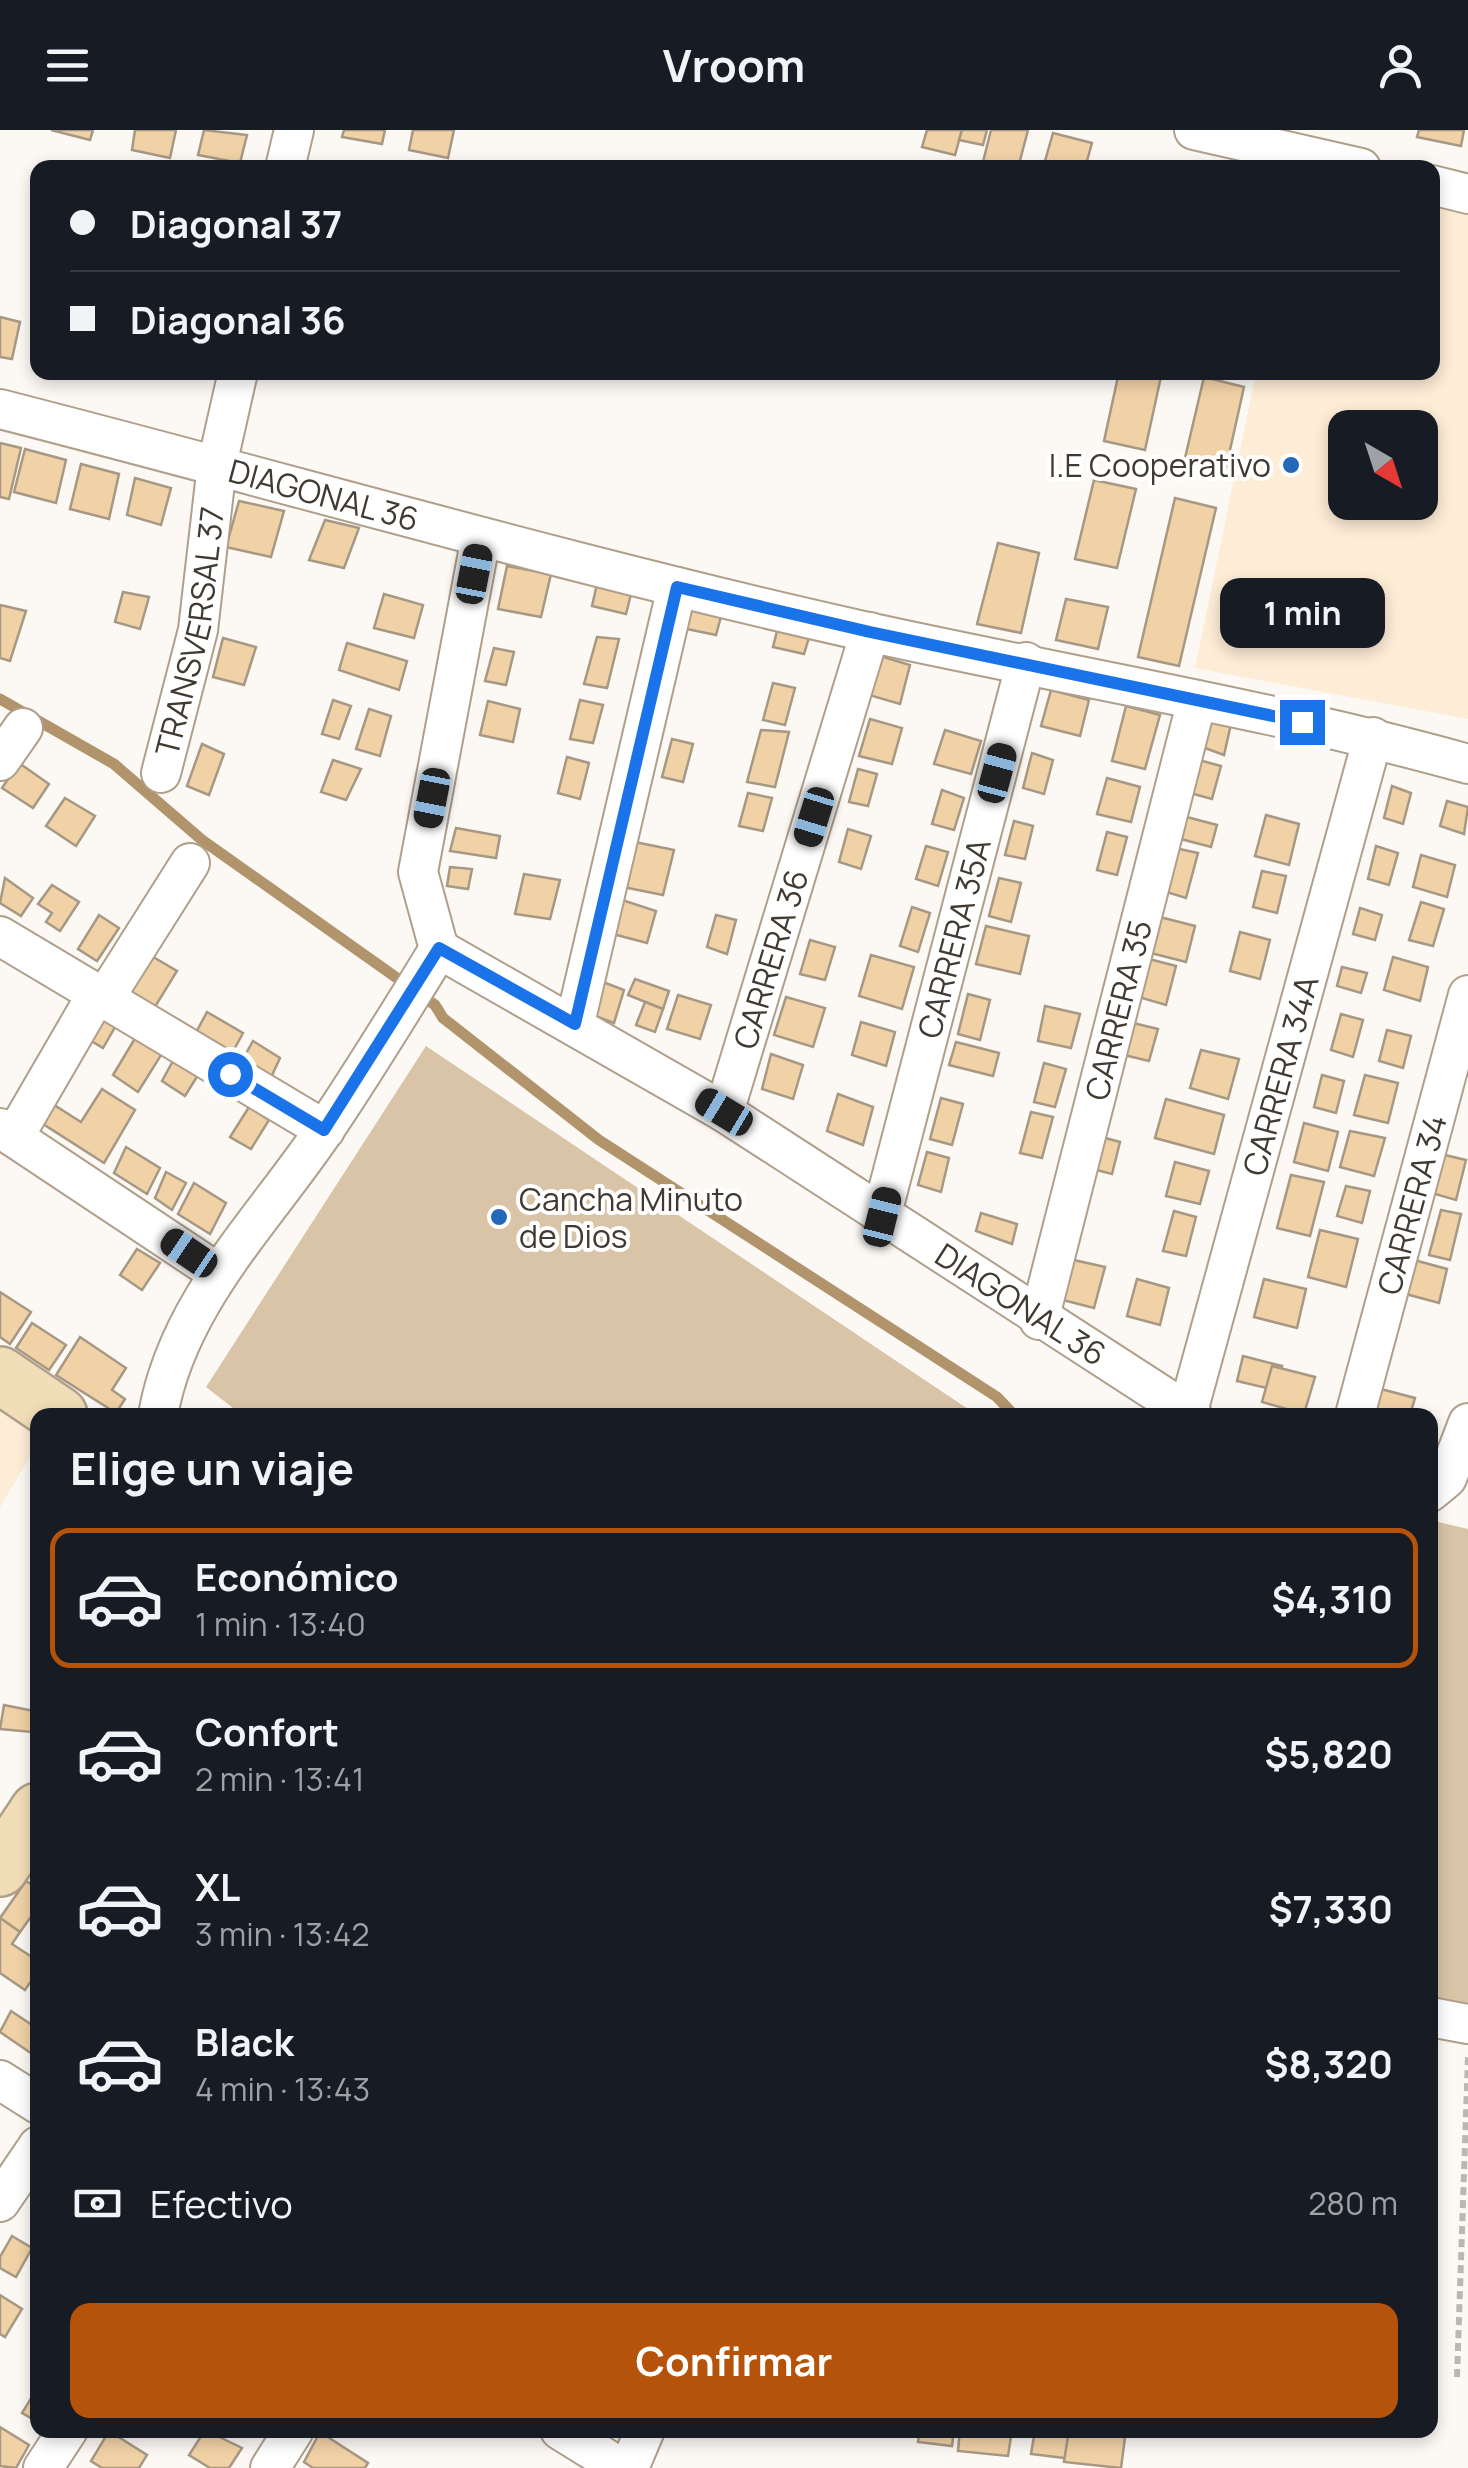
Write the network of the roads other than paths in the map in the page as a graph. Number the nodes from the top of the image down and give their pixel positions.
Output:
1 (1194, 130) edge
2 (1342, 152) edge
3 (1440, 187) edge
4 (1468, 194) edge
5 (236, 380) edge
6 (0, 409) edge
7 (217, 465) junction
8 (482, 537) junction
9 (677, 587) junction
10 (870, 632) junction
11 (1026, 662) junction
12 (1197, 700) junction
13 (22, 728) dead end
14 (1373, 737) junction
15 (0, 761) edge
16 (1468, 764) edge
17 (161, 773) dead end
18 (190, 863) dead end
19 (0, 936) edge
20 (422, 976) junction
21 (1468, 995) edge
22 (101, 996) junction
23 (575, 1024) junction
24 (724, 1112) junction
25 (324, 1130) junction
26 (7, 1132) edge
27 (882, 1217) junction
28 (218, 1273) junction
29 (1039, 1320) junction
30 (0, 1374) edge
31 (49, 1408) edge
32 (160, 1408) edge
33 (1179, 1408) edge
34 (1192, 1408) edge
35 (1357, 1408) edge
36 (1468, 1422) edge
37 (1438, 1486) edge
38 (30, 1823) edge
39 (0, 1868) edge
40 (1438, 2018) edge
41 (1468, 2024) edge
42 (0, 2080) edge
43 (30, 2099) edge
44 (30, 2158) edge
45 (0, 2202) edge
46 (63, 2438) edge
47 (289, 2438) edge
48 (573, 2438) edge
49 (642, 2438) edge
50 (43, 2468) edge
51 (270, 2468) edge
52 (621, 2468) edge
53 (629, 2468) edge

1 - 2 street
3 - 4 street
5 - 7 street, TRANSVERSAL 37
6 - 7 street, DIAGONAL 36
7 - 8 street, DIAGONAL 36
7 - 17 street, TRANSVERSAL 37
8 - 9 street, DIAGONAL 36
8 - 20 street
9 - 10 street, DIAGONAL 36
9 - 23 street
10 - 11 street, DIAGONAL 36
10 - 24 street, CARRERA 36
11 - 12 street, DIAGONAL 36
11 - 27 street, CARRERA 35A
12 - 14 street, DIAGONAL 36
12 - 29 street, CARRERA 35
13 - 15 street
14 - 16 street, DIAGONAL 36
14 - 34 street, CARRERA 34A
18 - 22 street
19 - 22 street
20 - 23 street, DIAGONAL 36
20 - 25 street
21 - 35 street, CARRERA 34
22 - 25 street
22 - 26 street
23 - 24 street, DIAGONAL 36
24 - 27 street, DIAGONAL 36
25 - 28 street
26 - 28 street
27 - 29 street, DIAGONAL 36
28 - 32 street
29 - 33 street, DIAGONAL 36
30 - 31 street
36 - 37 street
38 - 39 street
40 - 41 street
42 - 43 street
44 - 45 street
46 - 50 street
47 - 51 street
48 - 52 street
49 - 53 street

